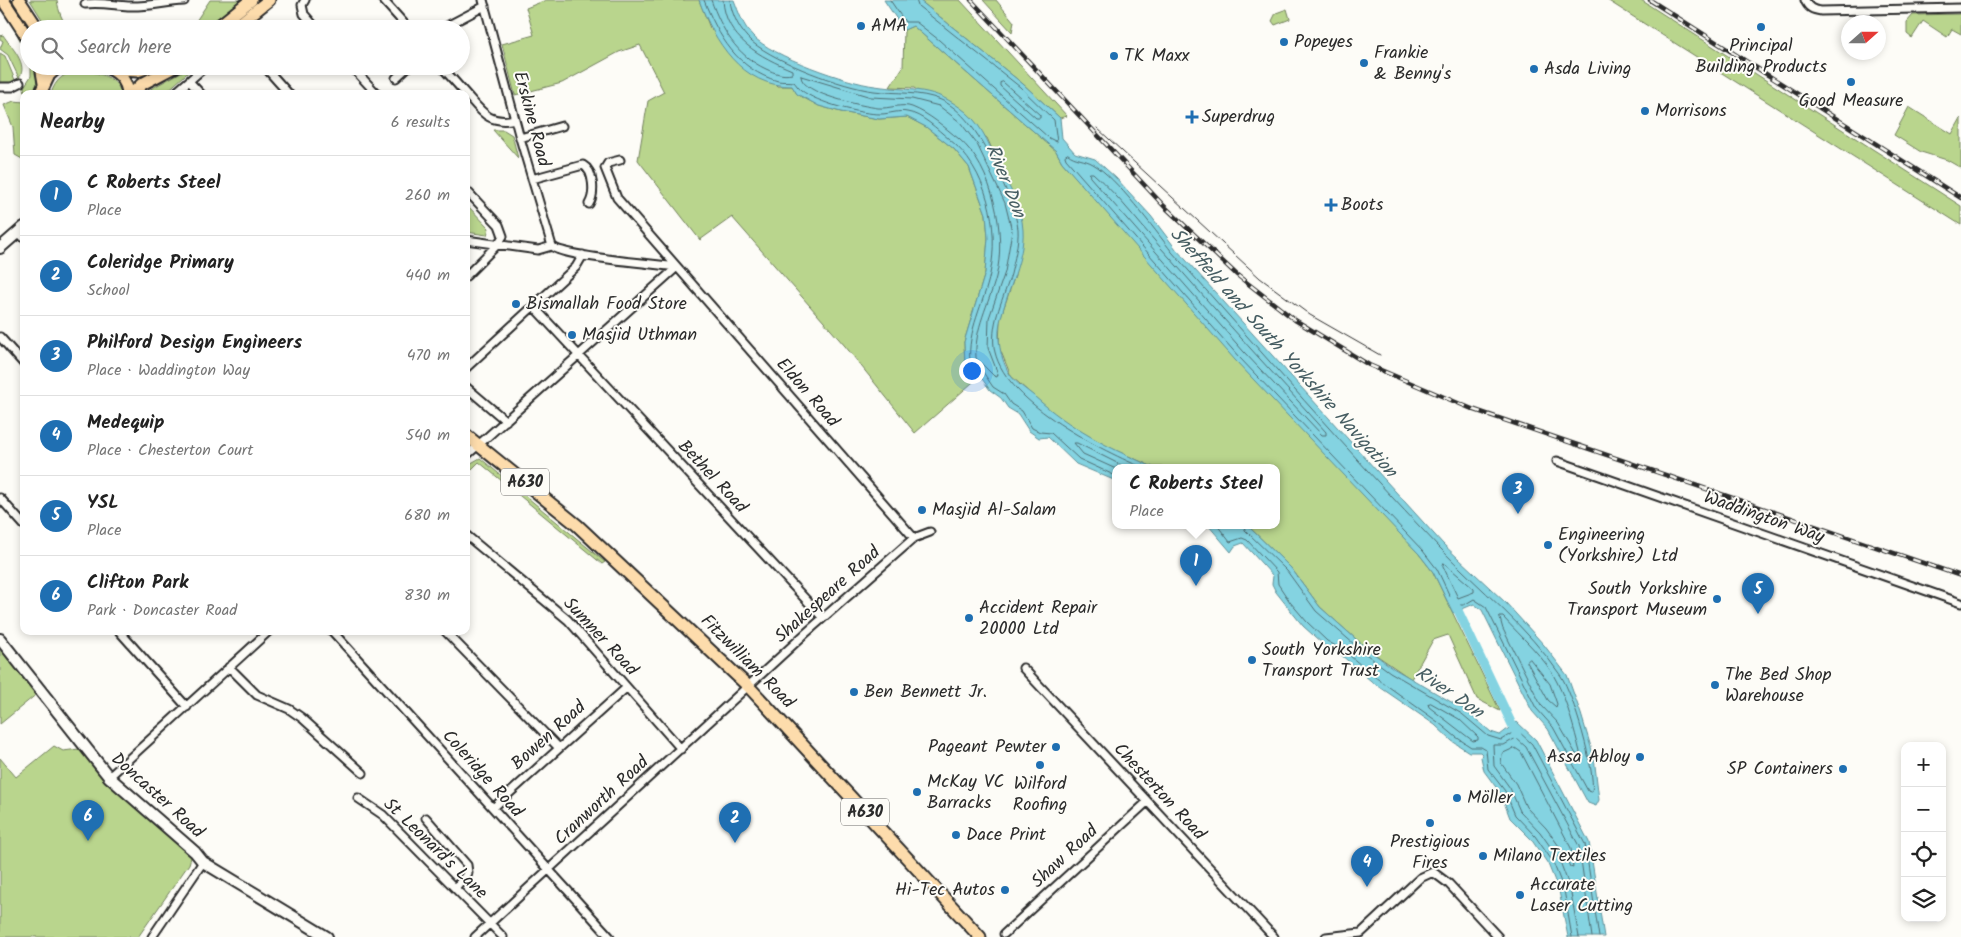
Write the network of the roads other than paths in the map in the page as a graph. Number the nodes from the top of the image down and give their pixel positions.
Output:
1 (3, 0) edge
2 (20, 0) edge
3 (251, 0) edge
4 (269, 0) edge
5 (305, 0) edge
6 (383, 0) edge
7 (1804, 0) edge
8 (101, 1) edge
9 (175, 1) edge
10 (184, 1) dead end
11 (484, 3) edge
12 (85, 4) dead end
13 (1961, 8) edge
14 (32, 20) edge
15 (226, 20) edge
16 (244, 20) edge
17 (310, 20) edge
18 (401, 20) edge
19 (456, 20) edge
20 (20, 26) edge
21 (41, 75) edge
22 (48, 75) edge
23 (115, 75) edge
24 (159, 75) edge
25 (196, 75) edge
26 (272, 75) edge
27 (360, 75) edge
28 (399, 75) edge
29 (449, 75) edge
30 (396, 78) dead end
31 (189, 81) junction
32 (20, 83) dead end
33 (0, 87) edge
34 (42, 88) edge
35 (128, 90) edge
36 (135, 90) edge
37 (179, 90) edge
38 (197, 90) edge
39 (285, 90) edge
40 (373, 90) edge
41 (462, 90) edge
42 (470, 98) edge
43 (515, 119) junction
44 (562, 126) dead end
45 (520, 138) junction
46 (620, 160) dead end
47 (532, 179) junction
48 (470, 194) edge
49 (589, 204) dead end
50 (20, 233) edge
51 (470, 240) edge
52 (498, 244) junction
53 (552, 246) junction
54 (0, 248) edge
55 (583, 255) junction
56 (678, 267) junction
57 (470, 272) edge
58 (533, 306) junction
59 (0, 337) edge
60 (579, 356) junction
61 (20, 360) edge
62 (470, 364) edge
63 (470, 390) edge
64 (506, 421) junction
65 (470, 438) edge
66 (479, 445) junction
67 (470, 453) edge
68 (1557, 461) dead end
69 (0, 498) edge
70 (20, 520) edge
71 (930, 532) dead end
72 (470, 538) edge
73 (914, 538) junction
74 (1961, 603) edge
75 (823, 618) junction
76 (123, 635) edge
77 (264, 635) edge
78 (336, 635) edge
79 (449, 635) edge
80 (0, 639) edge
81 (229, 667) junction
82 (1023, 668) dead end
83 (749, 687) junction
84 (626, 688) junction
85 (187, 707) junction
86 (558, 747) junction
87 (681, 749) junction
88 (363, 773) dead end
89 (109, 777) junction
90 (358, 798) dead end
91 (1147, 802) junction
92 (493, 808) junction
93 (426, 818) dead end
94 (203, 862) junction
95 (548, 870) junction
96 (454, 888) junction
97 (489, 924) junction
98 (1004, 934) dead end
99 (152, 937) edge
100 (327, 937) edge
101 (475, 937) edge
102 (503, 937) edge
103 (610, 937) edge
104 (980, 937) edge
105 (1274, 937) edge
106 (1326, 937) edge
107 (1498, 937) edge

1 - 20 main road
2 - 14 main road
3 - 15 main road
4 - 16 main road
5 - 17 street
6 - 18 street
7 - 13 street
8 - 9 street
8 - 12 street
9 - 10 street
11 - 19 street
11 - 43 street, Erskine Road
21 - 34 main road
22 - 34 main road
23 - 35 main road
24 - 36 main road
25 - 31 street
26 - 39 street
27 - 40 street
28 - 30 street
29 - 41 street
31 - 37 street
31 - 38 street
32 - 33 street
42 - 43 street
43 - 45 street, Erskine Road
44 - 45 street
45 - 47 street, Erskine Road
46 - 56 street, Eldon Road
47 - 49 street
47 - 53 street, Erskine Road
48 - 52 street
50 - 54 street
51 - 52 street
52 - 53 street
52 - 57 street
53 - 55 street
55 - 56 street
55 - 58 street
56 - 60 street
56 - 73 street, Eldon Road
58 - 60 street, Bethel Road
58 - 62 street
59 - 61 street
60 - 64 street
60 - 75 street, Bethel Road
63 - 64 street
64 - 66 street
65 - 66 main road, Fitzwilliam Road / A630
66 - 67 street
66 - 83 main road, Fitzwilliam Road / A630
68 - 74 street, Waddington Way
69 - 70 street
71 - 73 street, Shakespeare Road
72 - 84 street, Sumner Road
73 - 75 street, Shakespeare Road
75 - 83 street, Shakespeare Road
76 - 85 street
77 - 81 street
78 - 92 street, Coleridge Road
79 - 86 street
80 - 89 street, Doncaster Road
81 - 85 street
81 - 88 street
82 - 91 street, Chesterton Road
83 - 87 street, Cranworth Road
83 - 104 main road, Fitzwilliam Road / A630
84 - 86 street, Bowen Road
84 - 87 street, Sumner Road
85 - 89 street
86 - 92 street, Bowen Road
87 - 95 street, Cranworth Road
89 - 94 street, Doncaster Road
90 - 96 street, St Leonard's Lane
91 - 98 street, Shaw Road
91 - 105 street, Chesterton Road
92 - 95 street, Coleridge Road
93 - 96 street
94 - 99 street
94 - 100 street, Doncaster Road
95 - 97 street, Cranworth Road
95 - 103 street, Coleridge Road
96 - 97 street, St Leonard's Lane
97 - 101 street, Cranworth Road
97 - 102 street, St Leonard's Lane
106 - 107 street

